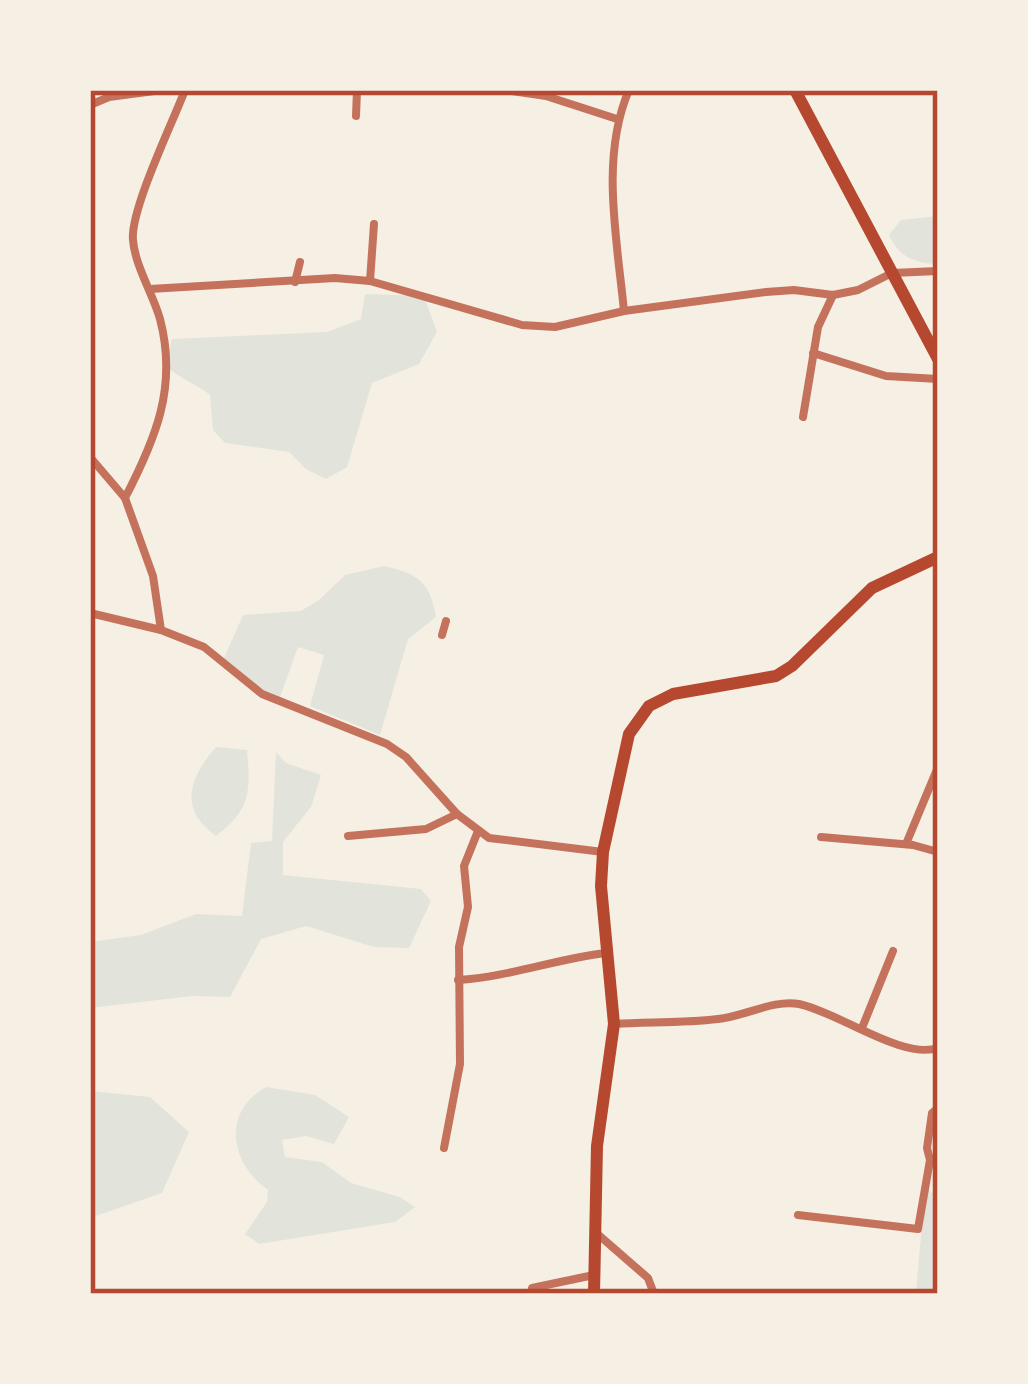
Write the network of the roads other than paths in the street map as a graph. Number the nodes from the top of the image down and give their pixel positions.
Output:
1 (162, 90) edge
2 (185, 90) edge
3 (357, 90) edge
4 (504, 90) edge
5 (629, 90) edge
6 (795, 90) edge
7 (90, 105) edge
8 (356, 116) dead end
9 (616, 119) junction
10 (374, 224) dead end
11 (299, 262) dead end
12 (938, 271) edge
13 (892, 273) junction
14 (370, 281) junction
15 (296, 282) junction
16 (150, 289) junction
17 (833, 295) junction
18 (624, 311) junction
19 (813, 352) junction
20 (938, 359) edge
21 (938, 380) edge
22 (803, 417) dead end
23 (90, 457) edge
24 (125, 498) junction
25 (938, 557) edge
26 (90, 613) edge
27 (446, 621) dead end
28 (161, 630) junction
29 (442, 635) dead end
30 (938, 767) edge
31 (457, 814) junction
32 (478, 831) junction
33 (348, 836) dead end
34 (821, 837) dead end
35 (906, 844) junction
36 (938, 851) edge
37 (603, 852) junction
38 (893, 951) dead end
39 (606, 953) junction
40 (458, 980) junction
41 (614, 1024) junction
42 (862, 1028) junction
43 (938, 1048) edge
44 (938, 1108) edge
45 (445, 1148) dead end
46 (797, 1215) dead end
47 (593, 1230) junction
48 (594, 1275) junction
49 (531, 1294) edge
50 (594, 1294) edge
51 (654, 1294) edge

1 - 7 street
2 - 16 street
3 - 8 street
4 - 9 street
5 - 9 street
6 - 13 main road
9 - 18 street
10 - 14 street
11 - 15 street
12 - 13 street
13 - 17 street
13 - 20 main road
14 - 15 street
14 - 18 street
15 - 16 street
16 - 24 street
17 - 18 street
17 - 19 street
19 - 21 street
19 - 22 street
23 - 24 street
24 - 28 street
25 - 37 main road
26 - 28 street
27 - 29 street
28 - 31 street
30 - 35 street
31 - 32 street
31 - 33 street
32 - 37 street
32 - 40 street
34 - 35 street
35 - 36 street
37 - 39 main road
38 - 42 street
39 - 40 street
39 - 41 main road
40 - 45 street
41 - 42 street
41 - 47 main road
42 - 43 street
44 - 46 street
47 - 48 main road
47 - 51 street
48 - 49 street
48 - 50 main road

